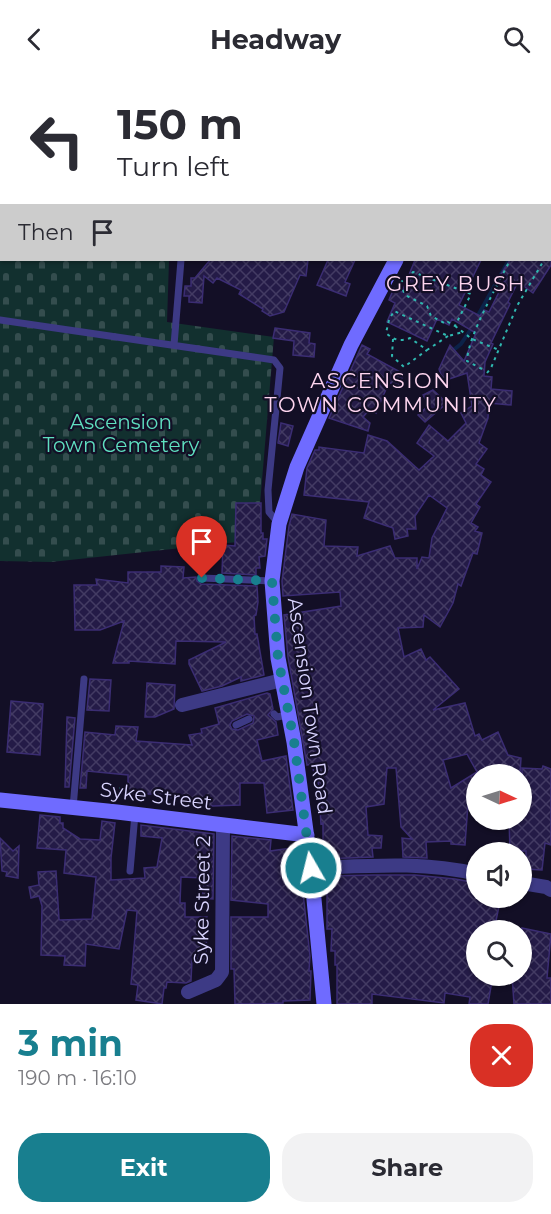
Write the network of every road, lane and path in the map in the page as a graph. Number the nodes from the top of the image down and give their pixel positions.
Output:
1 (181, 261) edge
2 (395, 261) edge
3 (510, 261) edge
4 (543, 261) edge
5 (0, 320) edge
6 (455, 326) junction
7 (463, 332) junction
8 (448, 336) junction
9 (393, 339) junction
10 (472, 339) junction
11 (174, 345) junction
12 (427, 350) junction
13 (499, 350) junction
14 (482, 369) dead end
15 (487, 373) dead end
16 (279, 524) junction
17 (202, 578) dead end
18 (272, 581) junction
19 (84, 679) dead end
20 (282, 680) junction
21 (182, 705) dead end
22 (249, 719) dead end
23 (236, 725) dead end
24 (0, 800) edge
25 (74, 808) junction
26 (135, 814) junction
27 (223, 825) junction
28 (307, 835) junction
29 (311, 868) junction
30 (466, 871) edge
31 (130, 872) dead end
32 (532, 885) edge
33 (551, 890) edge
34 (188, 992) dead end
35 (324, 1004) edge

1 - 11 lane
2 - 16 main road, Ascension Town Road
3 - 10 path
4 - 13 path
5 - 11 lane
6 - 6 path
6 - 7 path
7 - 8 path
7 - 10 path
8 - 9 path
8 - 12 path
9 - 12 path
9 - 12 path
10 - 13 path
10 - 14 path
11 - 16 lane
13 - 15 path
16 - 18 main road, Ascension Town Road
17 - 18 lane
18 - 20 main road, Ascension Town Road
19 - 25 lane
20 - 21 street
20 - 28 main road, Ascension Town Road
22 - 23 lane
24 - 25 main road, Syke Street
25 - 26 main road, Syke Street
26 - 27 main road, Syke Street
26 - 31 lane
27 - 28 main road, Syke Street
27 - 34 street, Syke Street 2
28 - 29 main road, Ascension Town Road
29 - 30 street
29 - 35 main road, Ascension Town Road
32 - 33 street

